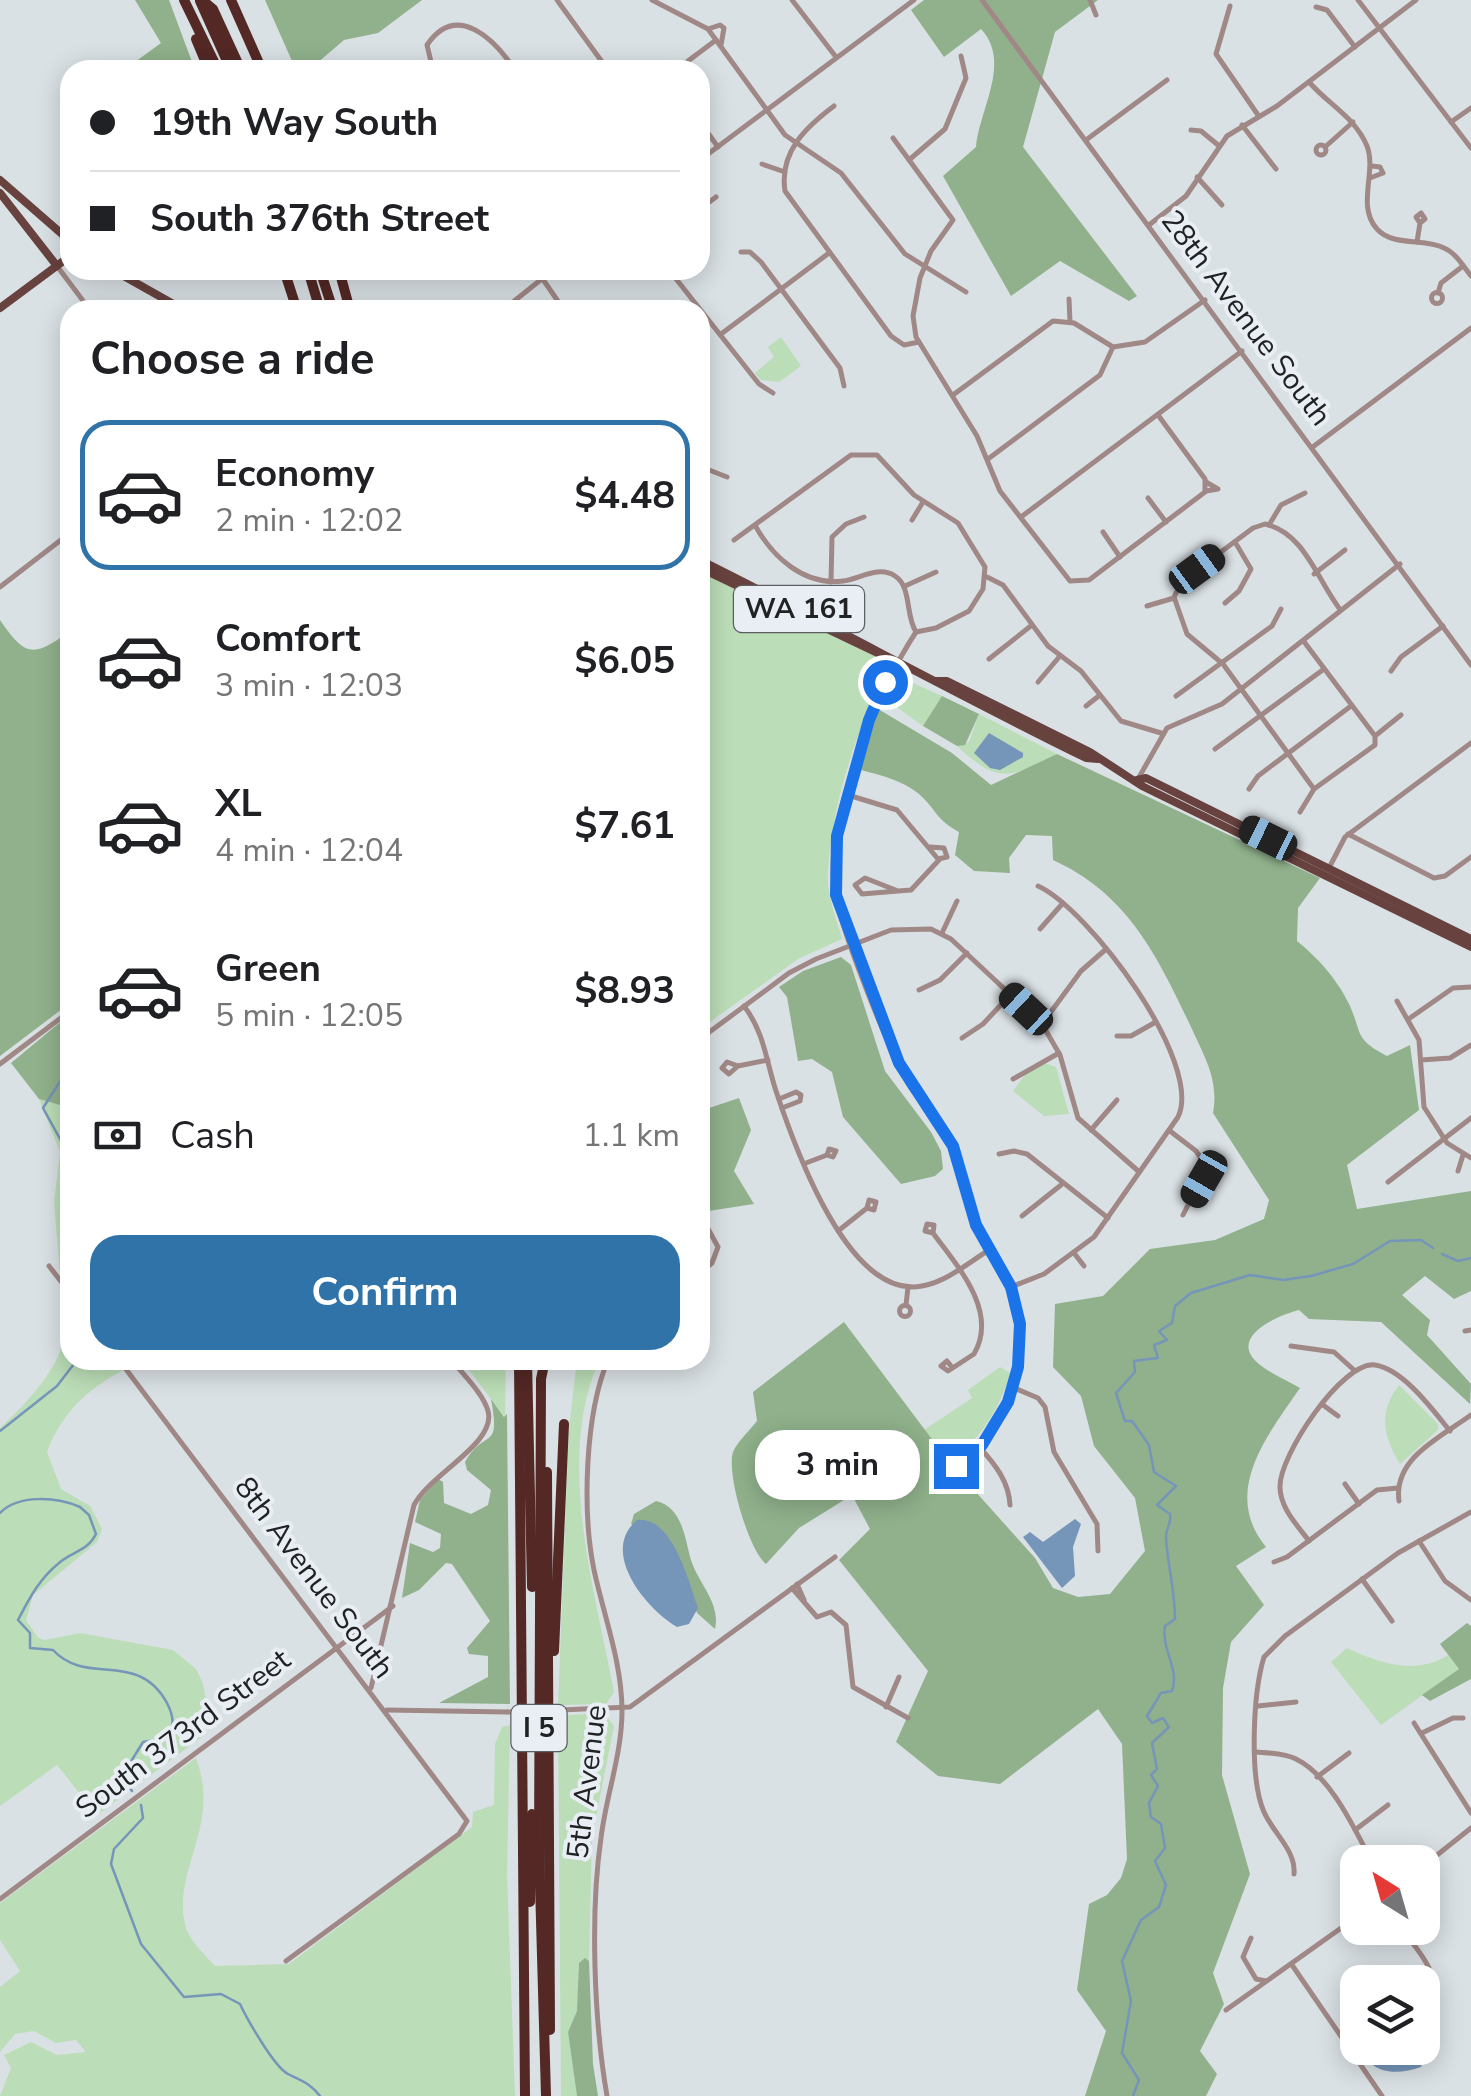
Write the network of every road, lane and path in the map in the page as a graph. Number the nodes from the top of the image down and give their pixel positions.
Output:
1 (183, 0) edge
2 (201, 0) edge
3 (230, 0) edge
4 (557, 0) edge
5 (652, 0) edge
6 (805, 0) edge
7 (914, 0) edge
8 (982, 0) edge
9 (1090, 0) edge
10 (1358, 0) edge
11 (1416, 0) edge
12 (795, 3) edge
13 (1230, 6) dead end
14 (1316, 6) dead end
15 (1096, 15) dead end
16 (1379, 28) junction
17 (708, 29) junction
18 (719, 42) junction
19 (1355, 47) junction
20 (961, 56) dead end
21 (837, 58) junction
22 (205, 60) edge
23 (213, 60) edge
24 (226, 60) edge
25 (236, 60) edge
26 (257, 60) edge
27 (430, 60) edge
28 (506, 60) edge
29 (601, 60) edge
30 (691, 60) edge
31 (1167, 80) dead end
32 (1309, 82) junction
33 (834, 106) dead end
34 (1471, 108) edge
35 (766, 111) junction
36 (1258, 115) junction
37 (1352, 122) junction
38 (1451, 122) junction
39 (1242, 124) junction
40 (1191, 130) dead end
41 (710, 136) edge
42 (892, 138) dead end
43 (1086, 140) junction
44 (795, 143) junction
45 (1218, 146) junction
46 (718, 147) junction
47 (1325, 147) dead end
48 (1471, 148) edge
49 (710, 153) edge
50 (909, 160) junction
51 (762, 164) dead end
52 (1370, 166) junction
53 (786, 168) junction
54 (1276, 169) dead end
55 (1198, 177) junction
56 (1370, 178) junction
57 (0, 180) edge
58 (0, 193) edge
59 (716, 197) dead end
60 (710, 201) edge
61 (1222, 205) dead end
62 (1420, 222) dead end
63 (1149, 225) junction
64 (60, 232) edge
65 (1417, 242) junction
66 (741, 252) dead end
67 (829, 253) junction
68 (60, 263) edge
69 (56, 266) junction
70 (924, 266) junction
71 (1464, 266) junction
72 (60, 271) edge
73 (1471, 276) edge
74 (67, 280) edge
75 (131, 280) edge
76 (540, 280) edge
77 (677, 280) edge
78 (781, 288) junction
79 (966, 292) dead end
80 (1438, 293) dead end
81 (1069, 299) dead end
82 (82, 300) edge
83 (166, 300) edge
84 (515, 300) edge
85 (694, 300) edge
86 (1205, 300) junction
87 (0, 308) edge
88 (710, 320) edge
89 (1070, 322) junction
90 (1471, 328) edge
91 (722, 334) junction
92 (919, 342) junction
93 (1113, 347) junction
94 (1242, 351) junction
95 (844, 386) dead end
96 (773, 393) dead end
97 (952, 394) junction
98 (1158, 415) junction
99 (1313, 447) junction
100 (988, 459) junction
101 (710, 470) edge
102 (727, 476) dead end
103 (1305, 493) dead end
104 (1148, 498) dead end
105 (924, 502) junction
106 (864, 518) dead end
107 (1020, 518) junction
108 (912, 520) dead end
109 (1166, 522) junction
110 (1269, 525) junction
111 (756, 526) junction
112 (1103, 532) dead end
113 (734, 540) dead end
114 (60, 541) edge
115 (1234, 542) junction
116 (1345, 550) dead end
117 (1120, 557) junction
118 (1400, 564) junction
119 (710, 565) edge
120 (936, 572) dead end
121 (710, 573) edge
122 (1314, 574) junction
123 (987, 577) junction
124 (831, 582) junction
125 (905, 586) junction
126 (0, 587) edge
127 (1174, 598) junction
128 (1225, 603) dead end
129 (1147, 606) dead end
130 (1339, 608) junction
131 (1281, 610) dead end
132 (1032, 625) junction
133 (1443, 626) junction
134 (916, 632) junction
135 (1305, 642) junction
136 (1060, 656) junction
137 (989, 659) dead end
138 (897, 661) junction
139 (1223, 664) junction
140 (1471, 664) edge
141 (1324, 670) junction
142 (1391, 671) dead end
143 (1038, 682) dead end
144 (1242, 690) junction
145 (1100, 695) junction
146 (1176, 696) dead end
147 (1086, 706) dead end
148 (1352, 706) junction
149 (1401, 715) dead end
150 (1261, 716) junction
151 (1161, 733) junction
152 (1375, 736) junction
153 (1471, 743) edge
154 (1215, 749) dead end
155 (1288, 753) junction
156 (1137, 780) junction
157 (1249, 789) dead end
158 (1314, 789) junction
159 (848, 795) junction
160 (1300, 812) dead end
161 (1348, 834) junction
162 (930, 846) junction
163 (1471, 857) edge
164 (939, 860) junction
165 (1328, 868) junction
166 (1038, 886) dead end
167 (898, 890) junction
168 (1377, 897) junction
169 (957, 901) dead end
170 (1062, 903) junction
171 (1040, 929) dead end
172 (942, 933) junction
173 (1471, 938) edge
174 (852, 944) junction
175 (1471, 947) edge
176 (1105, 950) junction
177 (967, 954) junction
178 (1467, 986) edge
179 (920, 990) dead end
180 (1011, 994) junction
181 (1397, 1002) dead end
182 (744, 1006) junction
183 (1410, 1018) junction
184 (60, 1019) edge
185 (1154, 1023) junction
186 (1042, 1024) junction
187 (710, 1032) edge
188 (1117, 1036) dead end
189 (962, 1038) dead end
190 (1471, 1045) edge
191 (1059, 1053) junction
192 (768, 1060) junction
193 (1421, 1060) junction
194 (0, 1064) edge
195 (738, 1066) dead end
196 (1013, 1078) dead end
197 (779, 1098) junction
198 (1117, 1100) dead end
199 (782, 1108) junction
200 (1471, 1118) edge
201 (1091, 1130) junction
202 (1169, 1130) junction
203 (1443, 1138) junction
204 (998, 1154) dead end
205 (827, 1155) dead end
206 (1463, 1155) junction
207 (1471, 1158) edge
208 (806, 1164) junction
209 (1137, 1170) junction
210 (1458, 1170) dead end
211 (1388, 1182) dead end
212 (1060, 1185) junction
213 (867, 1208) dead end
214 (1183, 1215) dead end
215 (1022, 1216) dead end
216 (1108, 1218) junction
217 (838, 1231) junction
218 (710, 1232) edge
219 (933, 1233) dead end
220 (988, 1250) junction
221 (1074, 1253) junction
222 (710, 1265) edge
223 (49, 1266) dead end
224 (1084, 1266) dead end
225 (958, 1268) junction
226 (60, 1280) edge
227 (908, 1287) junction
228 (1011, 1287) junction
229 (906, 1306) dead end
230 (1291, 1346) dead end
231 (952, 1366) dead end
232 (127, 1370) edge
233 (460, 1370) edge
234 (523, 1370) edge
235 (542, 1370) edge
236 (545, 1370) edge
237 (605, 1370) edge
238 (1354, 1370) junction
239 (1014, 1388) junction
240 (1323, 1405) junction
241 (1338, 1416) dead end
242 (1471, 1416) edge
243 (564, 1424) dead end
244 (1450, 1431) junction
245 (980, 1448) junction
246 (956, 1466) dead end
247 (1345, 1484) dead end
248 (1398, 1488) junction
249 (1399, 1502) dead end
250 (1359, 1504) junction
251 (1010, 1505) dead end
252 (1471, 1512) edge
253 (1419, 1540) junction
254 (1310, 1541) junction
255 (1098, 1551) dead end
256 (834, 1557) dead end
257 (1274, 1562) dead end
258 (1362, 1579) junction
259 (794, 1586) junction
260 (1471, 1600) edge
261 (393, 1606) junction
262 (1392, 1621) dead end
263 (339, 1645) junction
264 (899, 1676) dead end
265 (371, 1689) junction
266 (1296, 1702) dead end
267 (1258, 1706) junction
268 (886, 1707) junction
269 (387, 1710) junction
270 (622, 1710) junction
271 (554, 1714) junction
272 (908, 1718) dead end
273 (1463, 1718) dead end
274 (1414, 1723) dead end
275 (1422, 1733) junction
276 (1256, 1752) junction
277 (1349, 1753) dead end
278 (1317, 1777) junction
279 (1466, 1794) edge
280 (1388, 1805) dead end
281 (1471, 1813) edge
282 (1471, 1828) edge
283 (1355, 1830) junction
284 (1363, 1845) edge
285 (1440, 1853) edge
286 (1294, 1874) dead end
287 (0, 1898) edge
288 (1340, 1929) edge
289 (1252, 1938) dead end
290 (286, 1962) dead end
291 (1292, 1965) junction
292 (1267, 1982) junction
293 (1226, 2010) dead end
294 (1340, 2034) edge
295 (1361, 2065) edge
296 (524, 2096) edge
297 (548, 2096) edge
298 (606, 2096) edge
299 (1382, 2096) edge

1 - 22 highway
1 - 23 highway
2 - 24 highway
2 - 25 highway
3 - 26 highway
4 - 29 street
5 - 17 street
6 - 12 street
7 - 21 street
8 - 43 street, 28th Avenue South
9 - 15 street
10 - 16 street
11 - 16 street
12 - 21 street
13 - 36 street
14 - 19 street
16 - 19 street
16 - 38 street
17 - 18 street
17 - 18 street
18 - 30 street
18 - 35 street
19 - 32 street
20 - 50 street
21 - 35 street
27 - 28 street
31 - 43 street
32 - 36 street
32 - 37 street
33 - 44 street
34 - 38 street
35 - 44 street
35 - 46 street
36 - 39 street
37 - 47 street
37 - 52 street
38 - 48 street
39 - 45 street
39 - 54 street
40 - 45 street
41 - 46 street
42 - 50 street
43 - 63 street, 28th Avenue South
44 - 53 street
44 - 70 street
45 - 55 street
46 - 49 street
50 - 70 street
51 - 53 street
52 - 56 street
52 - 56 street
53 - 67 street
55 - 61 street
55 - 63 street
56 - 65 street
57 - 64 main road
58 - 69 main road
59 - 60 street
62 - 65 street
63 - 86 street, 28th Avenue South
65 - 71 street
66 - 78 street
67 - 78 street
67 - 92 street
68 - 69 main road
69 - 72 street
69 - 87 main road
70 - 79 street
70 - 92 street
71 - 73 street
71 - 80 street
74 - 82 street
75 - 83 main road
76 - 84 street
77 - 85 street
78 - 91 street
78 - 95 street
81 - 89 street
86 - 93 street
86 - 94 street, 28th Avenue South
88 - 91 street
89 - 93 street
89 - 97 street
90 - 99 street
91 - 96 street
92 - 97 street
93 - 100 street
94 - 98 street
94 - 99 street, 28th Avenue South
97 - 100 street
98 - 107 street
98 - 109 street
99 - 118 street, 28th Avenue South
100 - 107 street
101 - 102 street
103 - 110 street
104 - 109 street
105 - 108 street
105 - 111 street
105 - 123 street
106 - 124 street
107 - 117 street
109 - 117 street
110 - 115 street
110 - 122 street
111 - 113 street
111 - 124 street
112 - 117 street
114 - 126 street
115 - 127 street
115 - 128 street
116 - 122 street
118 - 130 street
118 - 133 street, 28th Avenue South
119 - 138 main road, WA 161
120 - 125 street
121 - 138 main road, WA 161
122 - 130 street
123 - 132 street
123 - 134 street
124 - 125 street
125 - 134 street
127 - 129 street
127 - 139 street
130 - 135 street
131 - 139 street
132 - 136 street
132 - 137 street
133 - 140 street, 28th Avenue South
133 - 142 street
134 - 138 street
135 - 141 street
135 - 144 street
136 - 143 street
136 - 145 street
138 - 156 main road, WA 161
138 - 159 street
139 - 144 street
139 - 146 street
141 - 148 street
141 - 150 street
144 - 150 street
144 - 151 street
145 - 147 street
145 - 151 street
148 - 152 street
148 - 155 street
149 - 152 street
150 - 154 street
150 - 155 street
151 - 156 street
152 - 158 street
153 - 161 street
155 - 157 street
155 - 158 street
156 - 165 main road, WA 161
156 - 168 main road, WA 161
158 - 160 street
159 - 162 street
159 - 174 street
161 - 163 street
161 - 165 street
162 - 164 street
162 - 164 street
164 - 167 street
165 - 168 main road, WA 161
166 - 170 street
167 - 167 street
168 - 173 main road, WA 161
168 - 175 main road, WA 161
169 - 172 street
170 - 171 street
170 - 176 street
172 - 174 street
172 - 177 street
174 - 182 street
174 - 220 street
176 - 185 street
176 - 186 street
177 - 179 street
177 - 180 street
178 - 183 street
180 - 186 street
180 - 189 street
181 - 183 street
182 - 187 street
182 - 192 street
183 - 193 street
184 - 194 street
185 - 188 street
185 - 202 street
186 - 191 street
190 - 193 street
191 - 196 street
191 - 201 street
192 - 195 street
192 - 197 street
193 - 203 street
197 - 199 street
197 - 199 street
198 - 201 street
199 - 208 street
200 - 203 street
201 - 209 street
202 - 209 street
202 - 214 street
203 - 206 street
203 - 211 street
204 - 212 street
205 - 208 street
206 - 207 street
206 - 210 street
208 - 217 street
209 - 216 street
212 - 215 street
212 - 216 street
213 - 217 street
216 - 221 street
217 - 227 street
218 - 222 street
219 - 225 street
220 - 225 street
220 - 228 street
221 - 224 street
221 - 228 street
223 - 226 street
225 - 227 street
225 - 231 street
227 - 229 street
228 - 239 street
230 - 238 street
232 - 263 street, 8th Avenue South
233 - 261 street
234 - 296 highway, I 5
235 - 297 highway, I 5
236 - 271 highway, I 5
237 - 270 street, 5th Avenue
238 - 240 street
238 - 244 street
239 - 245 street
239 - 255 street
240 - 241 street
240 - 254 street
242 - 244 street
243 - 271 highway
244 - 248 street
245 - 246 street
245 - 251 street
247 - 250 street
248 - 249 street
248 - 250 street
250 - 254 street
252 - 253 street
253 - 258 street
253 - 260 street
254 - 257 street
256 - 259 street
258 - 262 street
258 - 267 street
259 - 268 street
259 - 270 street
261 - 263 street, South 373rd Street
261 - 265 street
263 - 265 street, 8th Avenue South
263 - 287 street, South 373rd Street
264 - 268 street
265 - 269 street, 8th Avenue South
266 - 267 street
267 - 276 street
268 - 272 street
269 - 271 street, bridge
269 - 290 street, 8th Avenue South
270 - 271 street
270 - 298 street, 5th Avenue
271 - 297 highway, I 5
273 - 275 street
274 - 275 street
275 - 279 street
276 - 278 street
276 - 286 street
277 - 278 street
278 - 283 street
279 - 281 street
280 - 283 street
282 - 285 street
283 - 284 street
288 - 291 street
289 - 292 street
291 - 292 street
291 - 294 street
292 - 293 street
295 - 299 street

